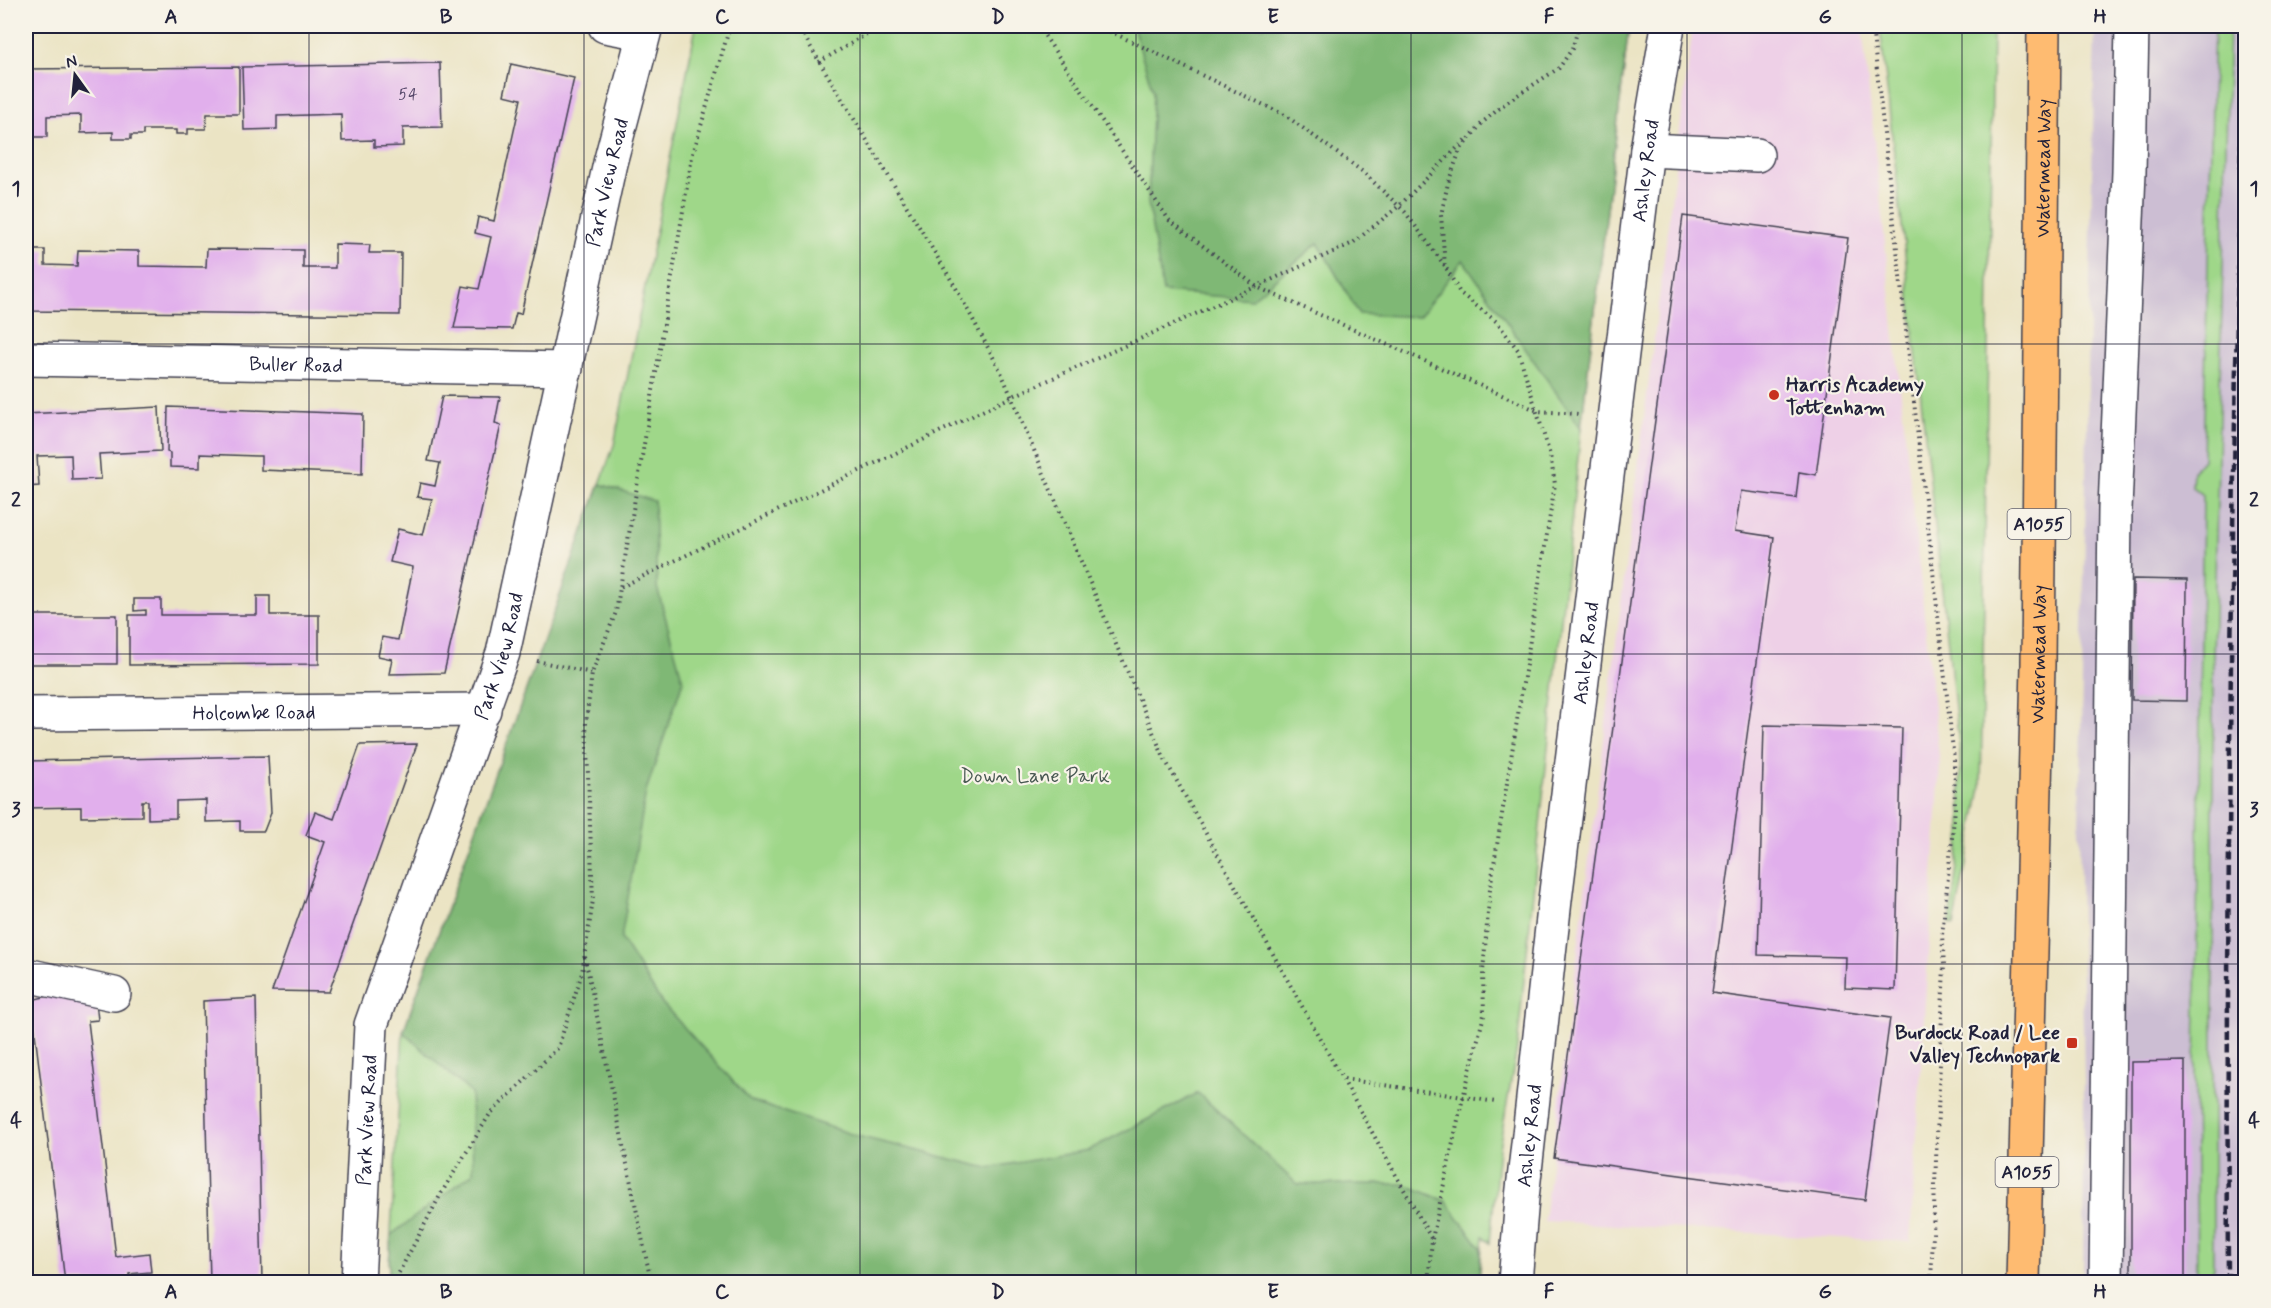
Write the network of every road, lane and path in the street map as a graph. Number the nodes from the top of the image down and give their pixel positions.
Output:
1 (605, 26) edge
2 (730, 26) edge
3 (798, 26) edge
4 (881, 26) edge
5 (1038, 26) edge
6 (1099, 26) edge
7 (1579, 26) edge
8 (1668, 26) edge
9 (1872, 26) edge
10 (2044, 26) edge
11 (2132, 26) edge
12 (644, 29) edge
13 (819, 62) junction
14 (1483, 122) junction
15 (1647, 150) junction
16 (1757, 155) dead end
17 (1400, 206) junction
18 (1445, 266) junction
19 (1257, 287) junction
20 (26, 359) edge
21 (566, 369) junction
22 (1011, 397) junction
23 (1538, 411) junction
24 (1590, 414) dead end
25 (620, 587) junction
26 (503, 652) junction
27 (592, 673) junction
28 (484, 710) junction
29 (26, 714) edge
30 (585, 954) junction
31 (26, 975) edge
32 (114, 994) dead end
33 (1343, 1078) junction
34 (1464, 1097) junction
35 (1505, 1103) dead end
36 (1432, 1240) junction
37 (358, 1282) edge
38 (394, 1282) edge
39 (651, 1282) edge
40 (1428, 1282) edge
41 (1515, 1282) edge
42 (1931, 1282) edge
43 (2023, 1282) edge
44 (2106, 1282) edge

1 - 12 street
2 - 25 path
3 - 13 path
4 - 13 path
5 - 19 path
6 - 17 path
7 - 14 path
8 - 15 street, Ashley Road
9 - 42 path
10 - 43 main road, Watermead Way / A1055
11 - 44 street
12 - 21 street, Park View Road
13 - 22 path
14 - 17 path
14 - 18 path
15 - 16 street
15 - 41 street, Ashley Road
17 - 18 path
17 - 19 path
18 - 23 path
19 - 22 path
19 - 23 path
20 - 21 street, Buller Road
21 - 26 street, Park View Road
22 - 25 path
22 - 33 path
23 - 24 path
23 - 34 path
25 - 27 path
26 - 27 path
26 - 28 street, Park View Road
27 - 30 path
28 - 29 street, Holcombe Road
28 - 37 street, Park View Road
30 - 38 path
30 - 39 path
31 - 32 street
33 - 34 path
33 - 36 path
34 - 35 path
34 - 36 path
36 - 40 path

